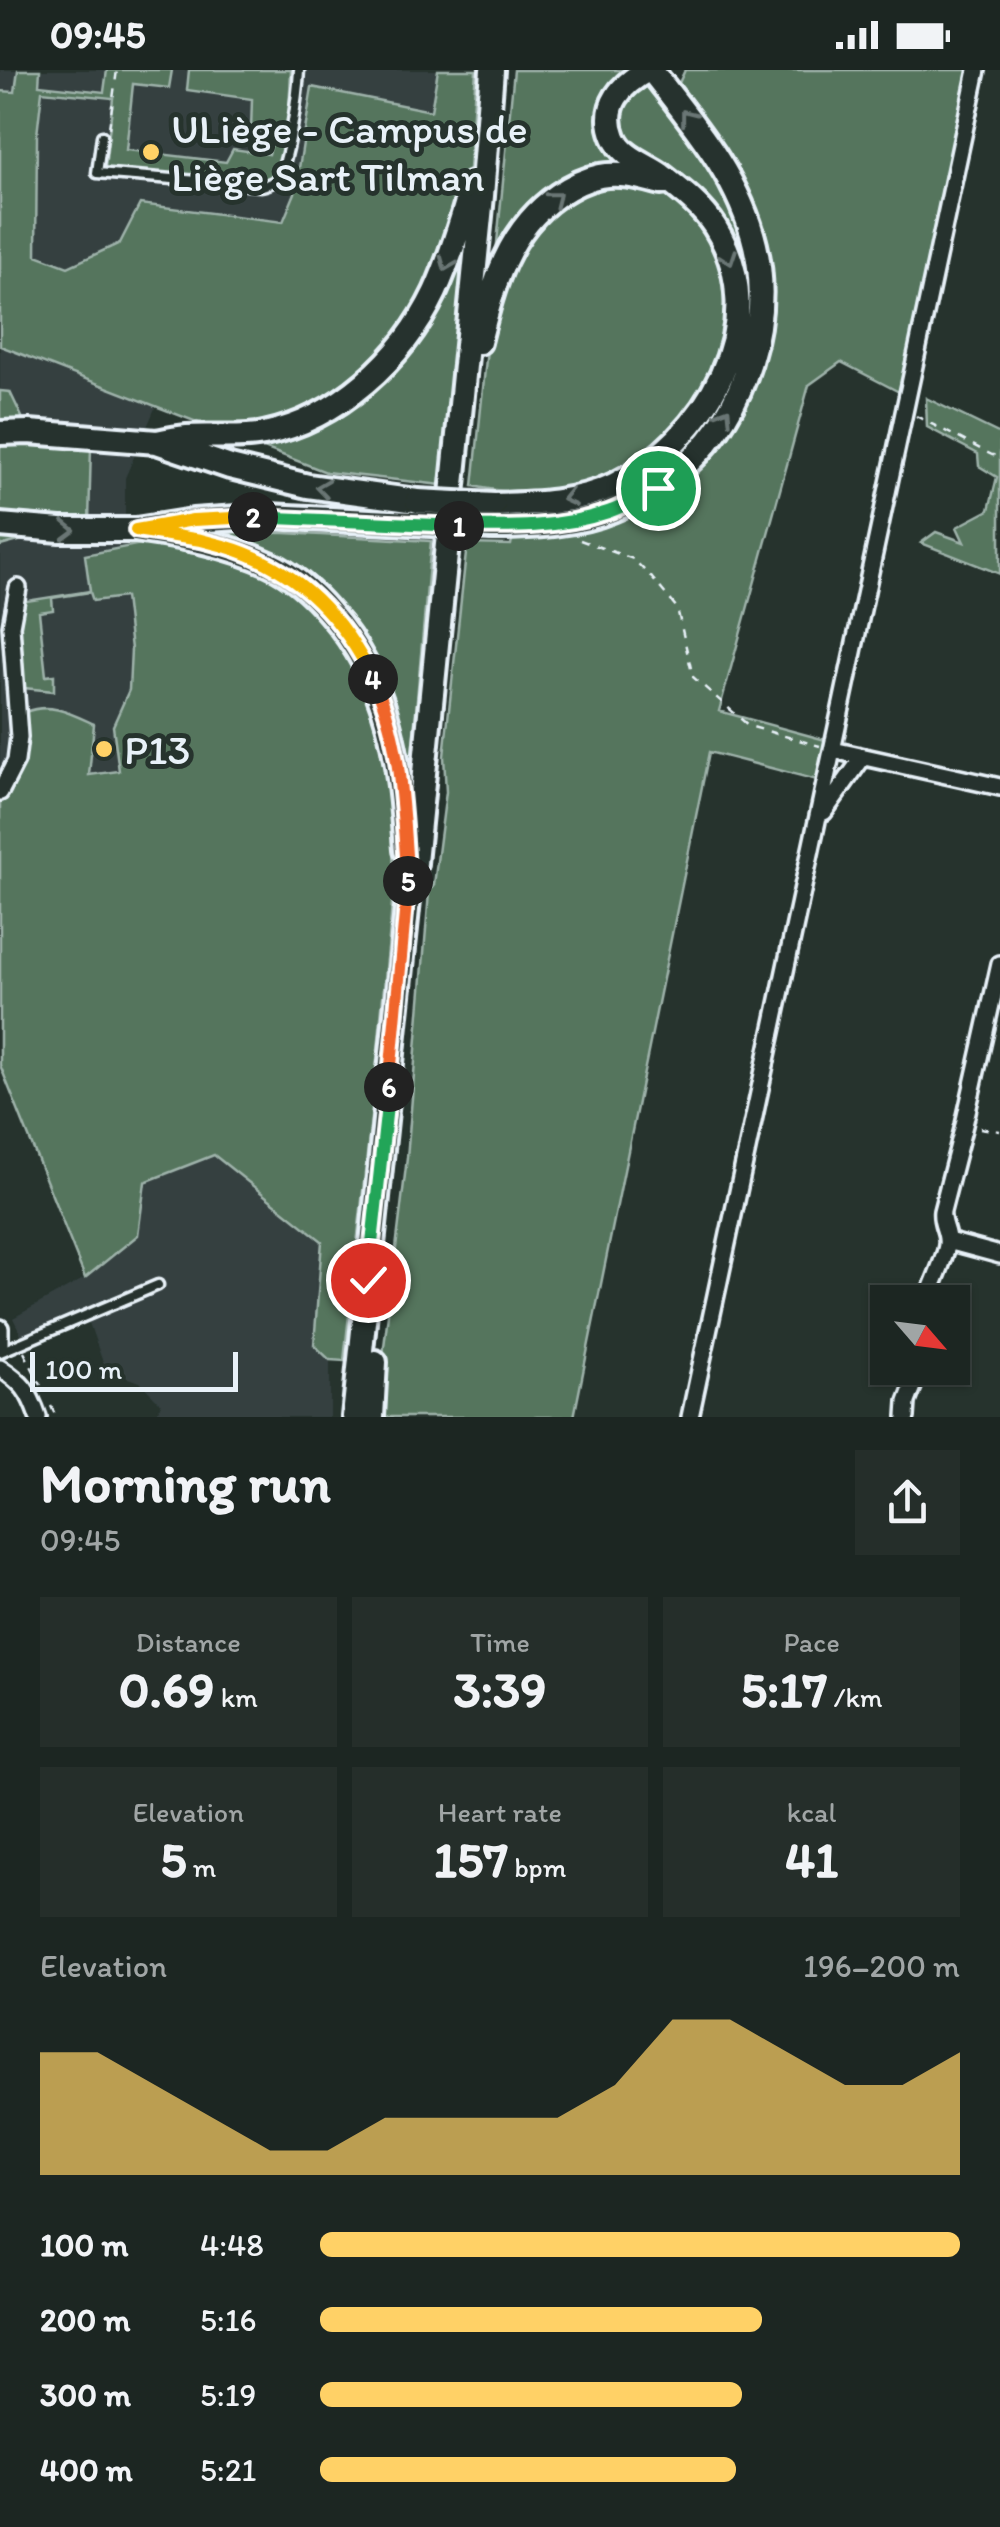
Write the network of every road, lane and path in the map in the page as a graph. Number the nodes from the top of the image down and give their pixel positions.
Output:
1 (117, 70) edge
2 (299, 70) edge
3 (492, 70) edge
4 (505, 70) edge
5 (649, 70) edge
6 (977, 70) edge
7 (102, 136) joint
8 (485, 137) junction
9 (670, 184) junction
10 (478, 342) junction
11 (905, 411) junction
12 (0, 434) edge
13 (157, 442) junction
14 (1000, 456) edge
15 (414, 512) junction
16 (493, 516) junction
17 (0, 525) edge
18 (136, 530) junction
19 (576, 538) dead end
20 (18, 588) dead end
21 (833, 750) junction
22 (863, 757) junction
23 (1000, 787) edge
24 (0, 792) edge
25 (818, 820) junction
26 (409, 890) junction
27 (999, 972) edge
28 (964, 1126) junction
29 (1000, 1132) edge
30 (948, 1241) junction
31 (1000, 1254) edge
32 (158, 1285) dead end
33 (932, 1285) edge
34 (0, 1328) edge
35 (0, 1349) edge
36 (23, 1351) dead end
37 (0, 1368) edge
38 (40, 1382) dead end
39 (914, 1385) edge
40 (48, 1400) dead end
41 (38, 1417) edge
42 (56, 1417) edge
43 (354, 1417) edge
44 (372, 1417) edge
45 (690, 1417) edge
46 (906, 1417) edge

1 - 7 path
2 - 7 lane
3 - 8 main road
4 - 10 main road
5 - 9 main road
16 -> 5 main road
6 - 11 street
8 -> 13 main road
8 - 26 main road
10 -> 9 main road
9 -> 16 main road
10 - 44 main road
11 - 14 path
11 - 21 street
12 - 13 main road
15 -> 13 main road
15 - 16 main road, bridge
15 - 18 main road
17 -> 18 main road
18 - 26 main road
19 - 21 path
20 - 24 street
21 - 22 street
21 - 25 street
22 - 23 street
22 - 25 street
25 - 45 street
26 - 43 main road
27 - 28 street
28 - 29 path
28 - 30 street
30 - 31 street
30 - 33 street
32 - 35 lane
34 - 35 street
36 - 38 path
37 - 41 street
39 - 46 street
40 - 42 path

